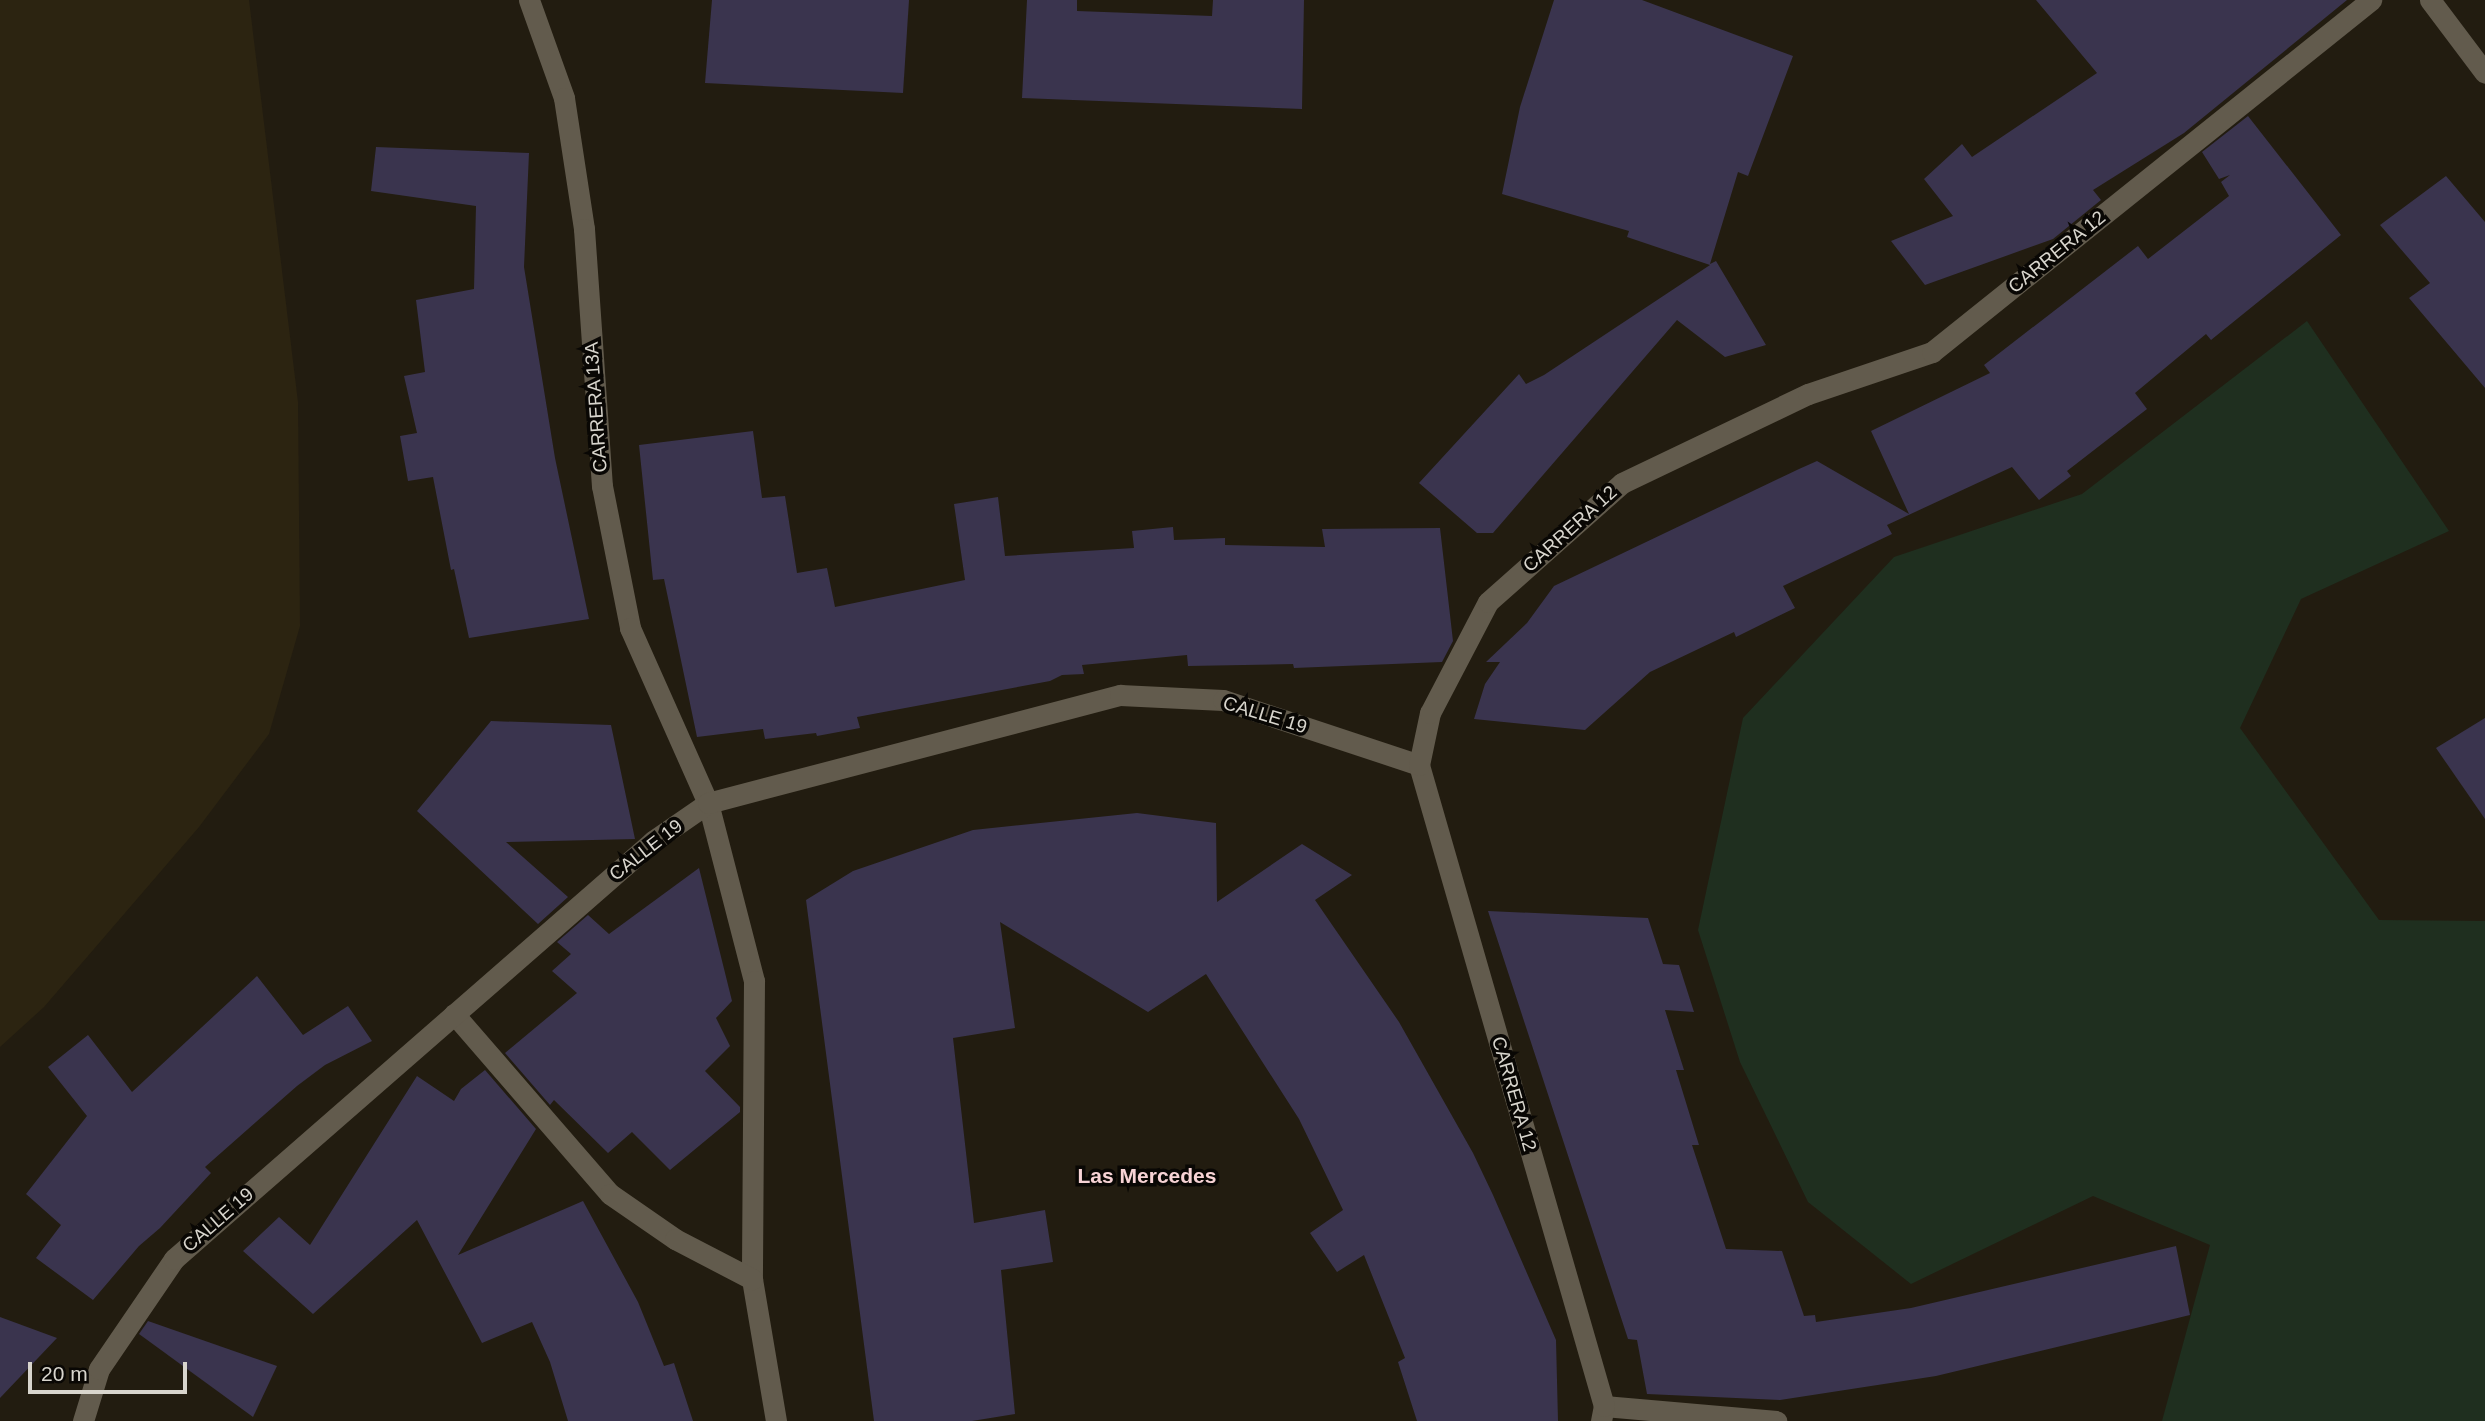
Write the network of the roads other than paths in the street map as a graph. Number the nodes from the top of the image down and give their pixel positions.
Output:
1 (529, 0) edge
2 (2371, 0) edge
3 (2430, 0) edge
4 (2485, 73) edge
5 (1419, 765) junction
6 (708, 803) junction
7 (454, 1014) junction
8 (752, 1279) junction
9 (1602, 1413) edge
10 (83, 1421) edge
11 (776, 1421) edge
12 (1776, 1421) edge

1 - 6 street, CARRERA 13A
2 - 5 street, CARRERA 12
3 - 4 street
5 - 6 street, CALLE 19
5 - 9 street, CARRERA 12
6 - 7 street, CALLE 19
6 - 8 street, CARRERA 13A
7 - 8 street
7 - 10 street, CALLE 19
8 - 11 street, CARRERA 13A
9 - 12 street

